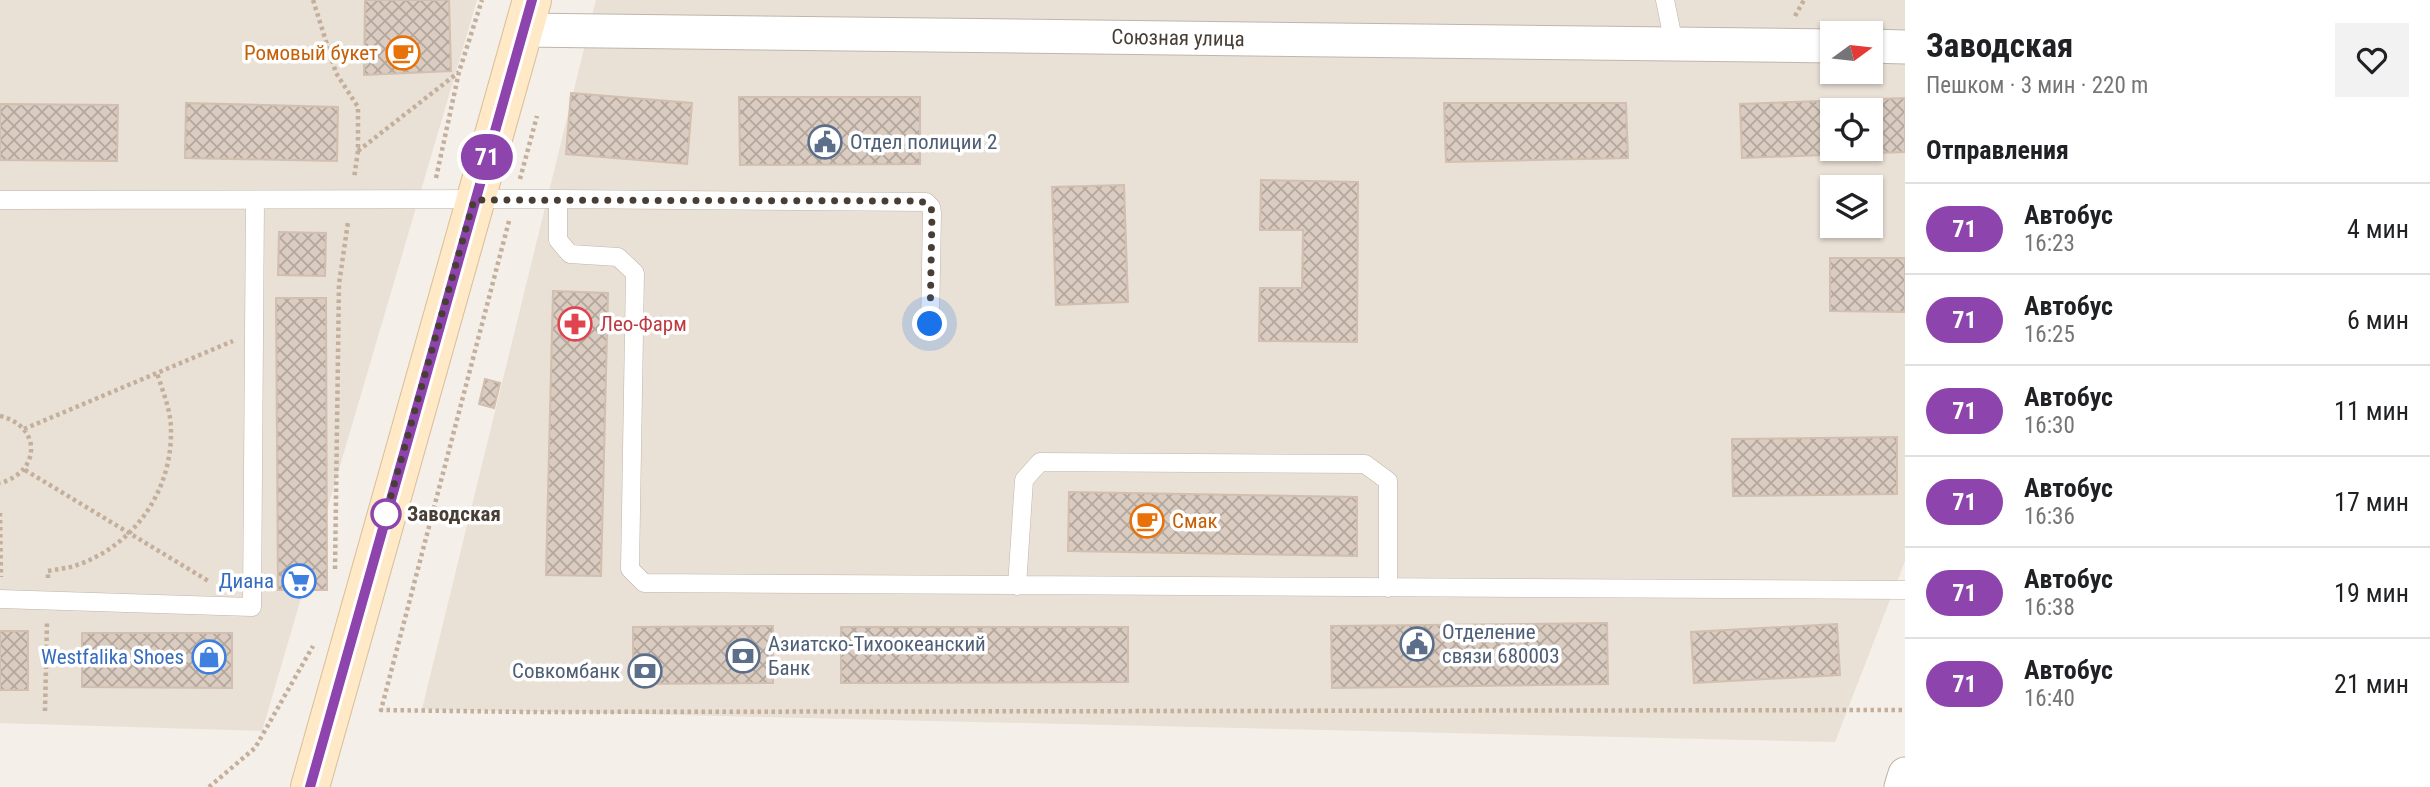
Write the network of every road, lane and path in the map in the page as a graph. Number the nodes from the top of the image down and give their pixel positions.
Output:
1 (313, 0) edge
2 (1665, 0) edge
3 (528, 15) edge
4 (1674, 44) junction
5 (1820, 46) edge
6 (1883, 46) edge
7 (1905, 47) edge
8 (459, 72) dead end
9 (538, 109) dead end
10 (358, 151) junction
11 (558, 199) junction
12 (0, 200) edge
13 (474, 200) junction
14 (515, 200) junction
15 (255, 201) junction
16 (351, 201) junction
17 (930, 324) dead end
18 (254, 332) junction
19 (157, 373) junction
20 (0, 416) edge
21 (24, 429) junction
22 (25, 470) junction
23 (0, 483) edge
24 (0, 513) edge
25 (130, 534) junction
26 (335, 580) dead end
27 (1017, 586) junction
28 (1388, 588) junction
29 (1905, 590) edge
30 (1, 599) edge
31 (48, 599) junction
32 (252, 607) junction
33 (316, 641) dead end
34 (1905, 710) edge
35 (45, 711) dead end
36 (1905, 774) edge
37 (209, 787) edge
38 (310, 787) edge
39 (1901, 787) edge

1 - 10 path
2 - 4 lane
3 - 4 street, Союзная улица
3 - 13 main road
4 - 5 street, Союзная улица
6 - 7 street
8 - 10 path
9 - 14 path
10 - 16 path
11 - 14 lane
11 - 17 lane
11 - 27 lane
12 - 15 lane
13 - 14 lane
13 - 16 lane
13 - 38 main road
14 - 34 path
15 - 16 lane
15 - 18 lane
16 - 26 path
18 - 19 path
18 - 32 lane
19 - 21 path
19 - 25 path
20 - 21 path
21 - 22 path
22 - 23 path
22 - 25 path
24 - 30 path
25 - 31 path
25 - 32 path
27 - 28 lane
27 - 28 lane
28 - 29 lane
30 - 31 lane
31 - 32 lane
31 - 35 path
33 - 37 path
36 - 39 street

